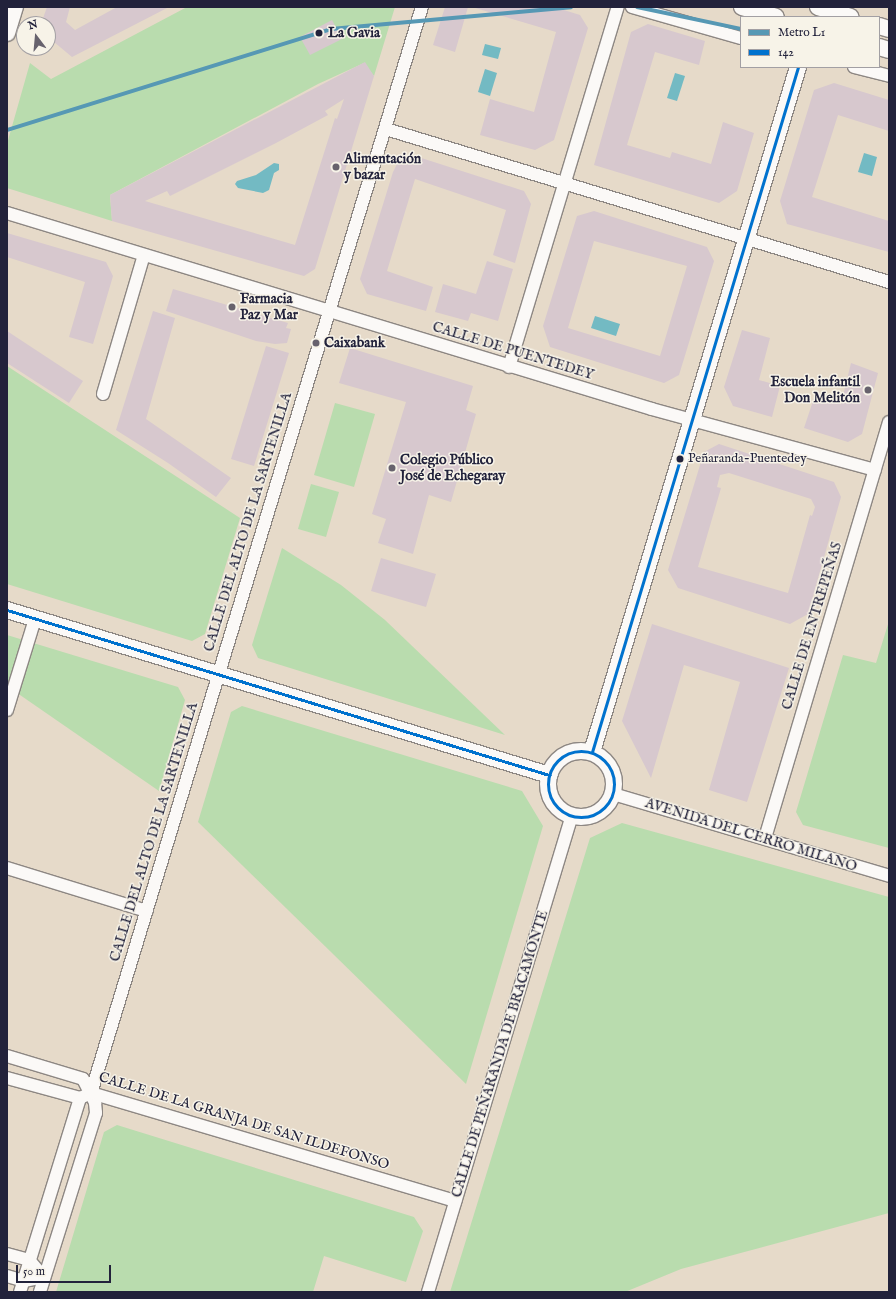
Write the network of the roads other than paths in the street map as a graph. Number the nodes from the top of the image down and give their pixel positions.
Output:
1 (15, 7) edge
2 (422, 7) edge
3 (618, 7) edge
4 (632, 7) edge
5 (742, 7) edge
6 (818, 7) edge
7 (849, 14) edge
8 (774, 16) edge
9 (7, 33) edge
10 (740, 38) edge
11 (798, 68) edge
12 (858, 68) edge
13 (889, 76) edge
14 (386, 129) junction
15 (564, 184) junction
16 (7, 213) edge
17 (745, 239) junction
18 (144, 255) junction
19 (889, 282) edge
20 (329, 311) junction
21 (508, 366) junction
22 (103, 394) dead end
23 (691, 421) junction
24 (889, 422) edge
25 (875, 470) junction
26 (7, 610) edge
27 (35, 619) junction
28 (218, 674) junction
29 (7, 710) edge
30 (592, 752) junction
31 (549, 775) junction
32 (613, 794) junction
33 (572, 816) junction
34 (766, 838) junction
35 (7, 868) edge
36 (889, 876) edge
37 (147, 911) junction
38 (7, 1056) edge
39 (7, 1078) edge
40 (91, 1093) junction
41 (80, 1098) junction
42 (455, 1201) junction
43 (7, 1254) edge
44 (29, 1260) junction
45 (7, 1276) edge
46 (44, 1277) junction
47 (22, 1286) edge
48 (40, 1292) edge
49 (428, 1292) edge

1 - 9 main road
2 - 14 street, CALLE DEL ALTO DE LA SARTENILLA
3 - 15 street
4 - 10 street
5 - 8 main road
6 - 7 main road
11 - 17 main road
12 - 13 street
14 - 15 street
14 - 20 street, CALLE DEL ALTO DE LA SARTENILLA
15 - 17 street
15 - 21 street
16 - 18 street, CALLE DE PUENTEDEY
17 - 19 street
17 - 23 main road
18 - 20 street, CALLE DE PUENTEDEY
18 - 22 street
20 - 21 street, CALLE DE PUENTEDEY
20 - 28 street, CALLE DEL ALTO DE LA SARTENILLA
21 - 23 street, CALLE DE PUENTEDEY
23 - 25 street, CALLE DE PUENTEDEY
23 - 30 main road
24 - 25 street, CALLE DE ENTREPEÑAS
25 - 34 street, CALLE DE ENTREPEÑAS
26 - 27 main road
27 - 28 main road
27 - 29 street
28 - 31 main road
28 - 37 street, CALLE DEL ALTO DE LA SARTENILLA
30 - 31 main road
30 - 32 main road
31 - 33 main road
32 - 33 main road
32 - 34 street, AVENIDA DEL CERRO MILANO
33 - 42 street, CALLE DE PEÑARANDA DE BRACAMONTE
34 - 36 street, AVENIDA DEL CERRO MILANO
35 - 37 street
37 - 40 street, CALLE DEL ALTO DE LA SARTENILLA
38 - 40 street, CALLE DE LA GRANJA DE SAN ILDEFONSO
39 - 41 street
40 - 41 street
40 - 42 street, CALLE DE LA GRANJA DE SAN ILDEFONSO
40 - 46 street
41 - 44 street
42 - 49 street, CALLE DE PEÑARANDA DE BRACAMONTE
43 - 44 street
44 - 46 street
44 - 47 street
45 - 47 street
46 - 47 street
46 - 48 street

